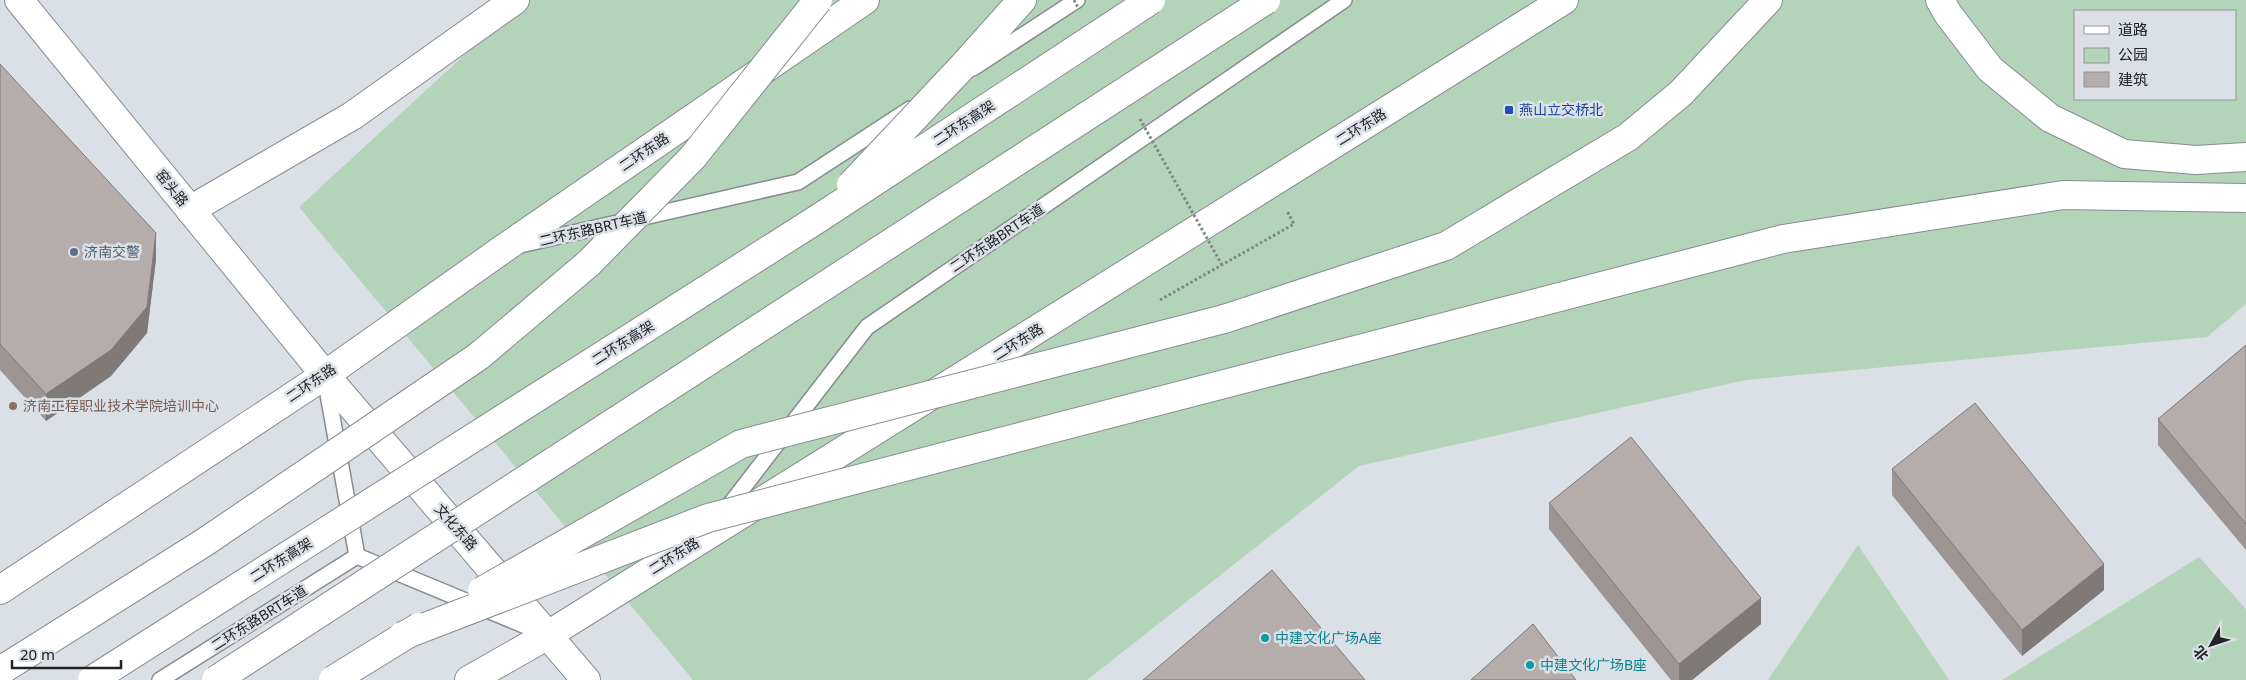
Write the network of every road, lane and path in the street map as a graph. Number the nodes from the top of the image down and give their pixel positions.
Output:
1 (19, 0) edge
2 (515, 0) edge
3 (818, 0) edge
4 (865, 0) edge
5 (1022, 0) edge
6 (1075, 0) edge
7 (1151, 0) edge
8 (1266, 0) edge
9 (1344, 0) edge
10 (1564, 0) edge
11 (1768, 0) edge
12 (1940, 0) edge
13 (1083, 16) dead end
14 (1139, 117) dead end
15 (2246, 158) edge
16 (2246, 198) edge
17 (190, 210) junction
18 (819, 218) junction
19 (1294, 224) dead end
20 (503, 249) junction
21 (1222, 265) junction
22 (1158, 301) dead end
23 (325, 375) junction
24 (706, 536) junction
25 (357, 556) junction
26 (0, 590) edge
27 (548, 635) junction
28 (402, 636) junction
29 (0, 672) edge
30 (92, 680) edge
31 (160, 680) edge
32 (216, 680) edge
33 (333, 680) edge
34 (469, 680) edge
35 (586, 680) edge

1 - 17 main road, 窑头路
2 - 17 main road
3 - 29 main road, bridge
4 - 20 main road, 二环东路
5 - 18 main road, bridge
6 - 13 path, bridge
6 - 20 lane, 二环东路BRT车道
7 - 18 main road, 二环东高架, bridge
8 - 32 main road, bridge
9 - 24 lane, 二环东路BRT车道
10 - 24 main road, 二环东路
11 - 28 main road, bridge
12 - 15 main road
14 - 21 path, bridge
16 - 28 main road, bridge
17 - 23 main road, 窑头路
18 - 30 main road, 二环东高架, bridge
19 - 21 path
20 - 23 main road, 二环东路
21 - 22 path
23 - 25 lane
23 - 26 main road, 二环东路
23 - 27 main road, 文化东路
24 - 27 main road, 二环东路
25 - 27 lane
25 - 31 lane, 二环东路BRT车道
27 - 34 main road, 二环东路
27 - 35 main road, 文化东路
28 - 33 main road, bridge

